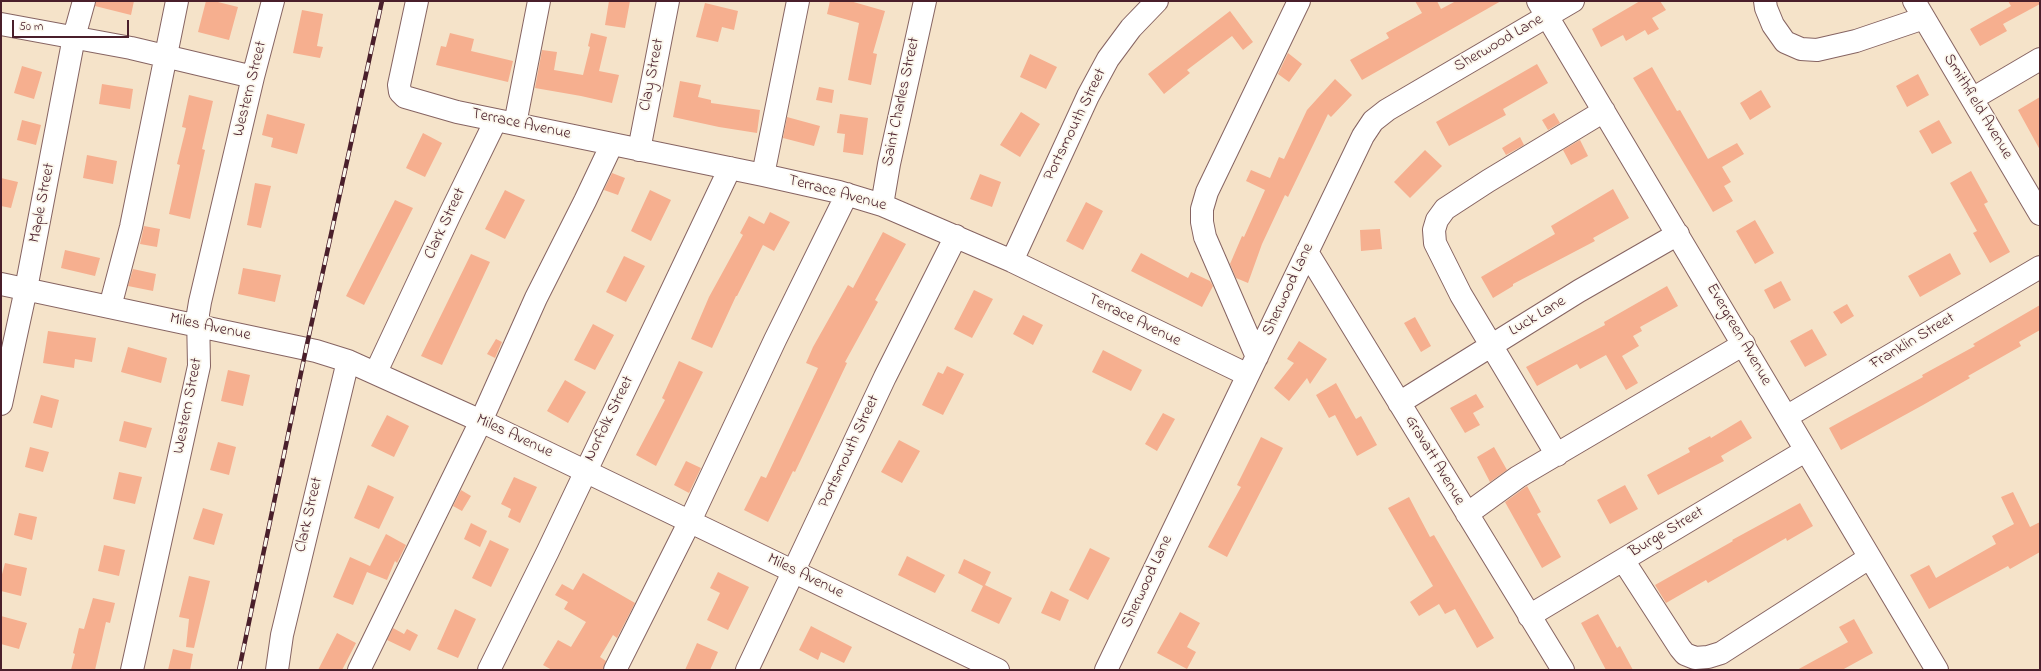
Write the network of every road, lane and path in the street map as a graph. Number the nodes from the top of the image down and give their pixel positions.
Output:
1 (84, 1) edge
2 (177, 1) edge
3 (273, 1) edge
4 (417, 1) edge
5 (540, 1) edge
6 (668, 1) edge
7 (798, 1) edge
8 (925, 1) edge
9 (1157, 1) edge
10 (1299, 1) edge
11 (1573, 1) edge
12 (1766, 1) edge
13 (1543, 8) edge
14 (1919, 9) edge
15 (1, 24) edge
16 (74, 37) junction
17 (166, 56) junction
18 (2040, 59) edge
19 (253, 77) junction
20 (1972, 99) junction
21 (1604, 111) junction
22 (506, 122) junction
23 (612, 144) junction
24 (639, 150) junction
25 (730, 168) junction
26 (763, 175) junction
27 (848, 194) junction
28 (882, 204) junction
29 (2040, 214) edge
30 (1678, 234) junction
31 (956, 236) junction
32 (1307, 252) junction
33 (1012, 261) junction
34 (2040, 267) edge
35 (1, 284) edge
36 (26, 289) junction
37 (110, 307) junction
38 (199, 326) junction
39 (1744, 344) junction
40 (1491, 345) junction
41 (348, 361) junction
42 (1253, 366) junction
43 (376, 372) junction
44 (1399, 403) junction
45 (1, 404) edge
46 (1786, 417) junction
47 (480, 421) junction
48 (1806, 451) junction
49 (1557, 455) junction
50 (586, 471) junction
51 (1466, 514) junction
52 (690, 521) junction
53 (1869, 558) junction
54 (1623, 560) junction
55 (794, 572) junction
56 (1529, 616) junction
57 (1932, 669) edge
58 (132, 670) edge
59 (277, 670) edge
60 (359, 670) edge
61 (489, 670) edge
62 (615, 670) edge
63 (747, 670) edge
64 (998, 670) edge
65 (1106, 670) edge
66 (1563, 670) edge

1 - 16 street, Maple Street
2 - 17 street
3 - 19 street, Western Street
4 - 22 street, Terrace Avenue
5 - 22 street, Clark Street
6 - 24 street, Clay Street
7 - 26 street
8 - 28 street, Saint Charles Street
9 - 33 street, Portsmouth Street
10 - 42 street
11 - 13 street, Sherwood Lane
12 - 14 street
13 - 21 street, Evergreen Avenue
13 - 32 street, Sherwood Lane
14 - 20 street, Smithfield Avenue
15 - 16 street
16 - 17 street
16 - 36 street, Maple Street
17 - 19 street
17 - 37 street
18 - 20 street
19 - 38 street, Western Street
20 - 29 street, Smithfield Avenue
21 - 30 street, Evergreen Avenue
21 - 40 street
22 - 23 street, Terrace Avenue
22 - 43 street, Clark Street
23 - 24 street, Terrace Avenue
23 - 47 street
24 - 25 street, Terrace Avenue
25 - 26 street, Terrace Avenue
25 - 50 street, Norfolk Street
26 - 27 street, Terrace Avenue
27 - 28 street, Terrace Avenue
27 - 52 street
28 - 31 street, Terrace Avenue
30 - 39 street, Evergreen Avenue
30 - 40 street, Luck Lane
31 - 33 street, Terrace Avenue
31 - 55 street, Portsmouth Street
32 - 42 street, Sherwood Lane
32 - 44 street, Gravatt Avenue
33 - 42 street, Terrace Avenue
34 - 46 street, Franklin Street
35 - 36 street, Miles Avenue
36 - 37 street, Miles Avenue
36 - 45 street, Maple Street
37 - 38 street, Miles Avenue
38 - 41 street, Miles Avenue
38 - 58 street, Western Street
39 - 46 street, Evergreen Avenue
39 - 49 street
40 - 44 street, Luck Lane
40 - 49 street
41 - 43 street, Miles Avenue
41 - 59 street, Clark Street
42 - 65 street, Sherwood Lane
43 - 47 street, Miles Avenue
44 - 51 street, Gravatt Avenue
46 - 48 street, Evergreen Avenue
47 - 50 street, Miles Avenue
47 - 60 street
48 - 53 street, Evergreen Avenue
48 - 54 street, Burge Street
49 - 51 street
50 - 52 street, Miles Avenue
50 - 61 street, Norfolk Street
51 - 56 street, Gravatt Avenue
52 - 55 street, Miles Avenue
52 - 62 street
53 - 54 street
53 - 57 street, Evergreen Avenue
54 - 56 street, Burge Street
55 - 63 street, Portsmouth Street
55 - 64 street, Miles Avenue
56 - 66 street, Gravatt Avenue

